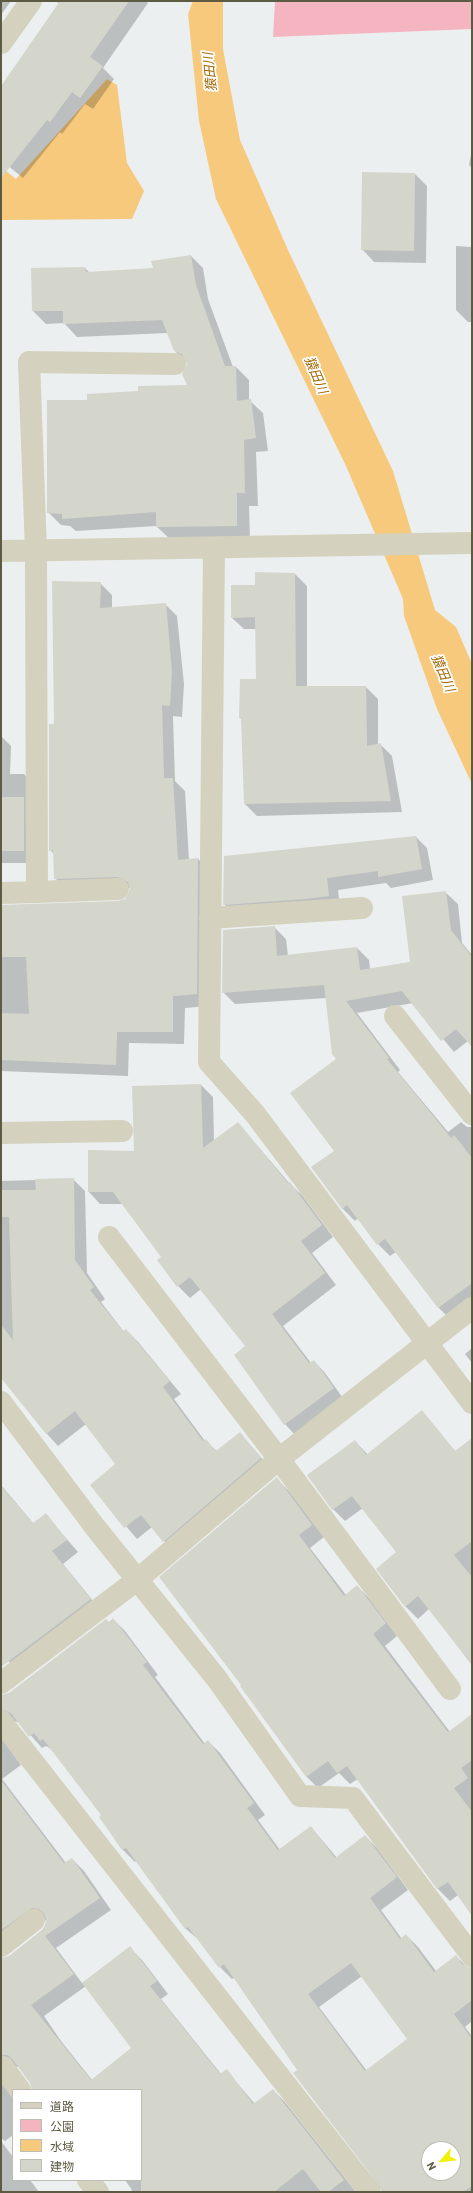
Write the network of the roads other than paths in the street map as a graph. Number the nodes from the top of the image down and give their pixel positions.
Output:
1 (31, 1) edge
2 (2, 39) edge
3 (175, 364) dead end
4 (469, 543) edge
5 (214, 548) junction
6 (36, 551) junction
7 (1, 552) edge
8 (118, 889) dead end
9 (38, 892) junction
10 (1, 893) edge
11 (362, 908) dead end
12 (210, 918) junction
13 (395, 1016) dead end
14 (472, 1114) edge
15 (122, 1131) dead end
16 (1, 1132) edge
17 (109, 1237) dead end
18 (472, 1308) edge
19 (426, 1343) junction
20 (1, 1402) edge
21 (472, 1403) edge
22 (279, 1459) junction
23 (137, 1580) junction
24 (1, 1683) edge
25 (450, 1689) dead end
26 (1, 1721) edge
27 (34, 1920) dead end
28 (1, 1946) edge
29 (472, 1956) edge
30 (3, 2067) dead end
31 (19, 2089) edge
32 (89, 2181) edge
33 (98, 2192) edge
34 (370, 2192) edge

1 - 2 street
3 - 6 street
4 - 5 street
5 - 6 street
5 - 12 street
6 - 7 street
6 - 9 street
8 - 9 street
9 - 10 street
11 - 12 street
12 - 19 street
13 - 14 street
15 - 16 street
17 - 22 street
18 - 19 street
19 - 21 street
19 - 22 street
20 - 23 street
22 - 23 street
22 - 25 street
23 - 24 street
23 - 29 street
26 - 34 street
27 - 28 street
30 - 31 street
32 - 33 street

